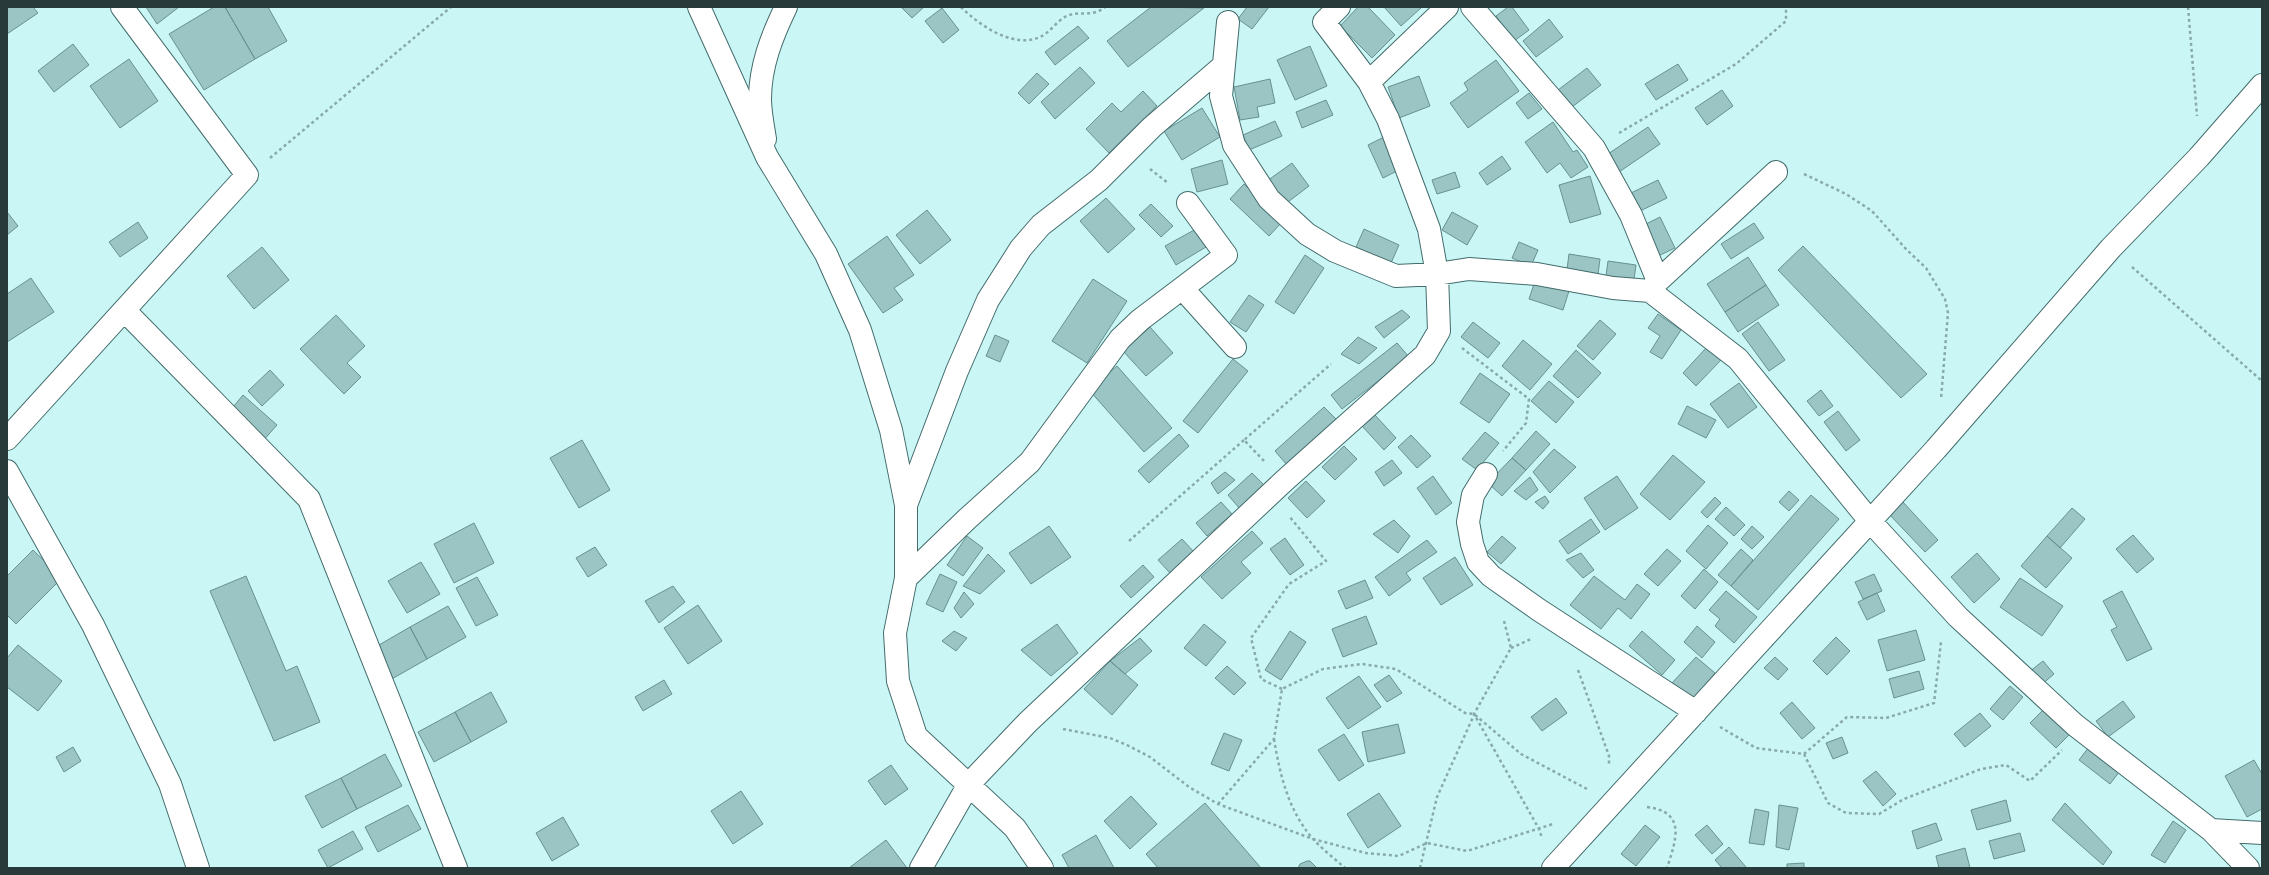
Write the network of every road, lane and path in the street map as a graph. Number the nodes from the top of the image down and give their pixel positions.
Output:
1 (122, 7) edge
2 (451, 7) edge
3 (699, 7) edge
4 (786, 7) edge
5 (960, 7) edge
6 (1105, 7) edge
7 (1339, 7) edge
8 (1447, 7) edge
9 (1472, 7) edge
10 (1786, 7) edge
11 (2188, 7) edge
12 (1228, 22) dead end
13 (1223, 66) junction
14 (1370, 82) junction
15 (2262, 85) edge
16 (1594, 148) junction
17 (1126, 153) junction
18 (767, 156) junction
19 (2199, 157) junction
20 (1776, 172) joint
21 (247, 175) junction
22 (1188, 203) joint
23 (2111, 248) junction
24 (1437, 274) junction
25 (1654, 286) junction
26 (1183, 289) junction
27 (125, 311) junction
28 (1439, 331) junction
29 (1235, 347) dead end
30 (1331, 364) dead end
31 (2262, 381) edge
32 (1940, 404) dead end
33 (7, 439) edge
34 (1244, 440) junction
35 (7, 471) edge
36 (1486, 474) joint
37 (1277, 488) junction
38 (906, 505) junction
39 (1870, 521) junction
40 (1129, 541) dead end
41 (906, 578) junction
42 (1946, 604) junction
43 (1503, 620) dead end
44 (1578, 668) dead end
45 (1282, 689) junction
46 (1696, 712) junction
47 (1474, 714) junction
48 (1028, 722) junction
49 (2081, 730) junction
50 (1274, 739) junction
51 (1804, 754) junction
52 (969, 784) junction
53 (1613, 802) junction
54 (1218, 804) junction
55 (1554, 824) dead end
56 (1539, 829) junction
57 (2211, 830) junction
58 (2262, 833) edge
59 (1313, 839) junction
60 (1427, 843) junction
61 (1543, 845) dead end
62 (2240, 865) edge
63 (198, 868) edge
64 (456, 868) edge
65 (921, 868) edge
66 (1042, 868) edge
67 (1345, 868) edge
68 (1420, 868) edge
69 (1553, 868) edge
70 (1666, 868) edge

1 - 21 street
2 - 21 path
3 - 18 street
4 - 18 street
5 - 6 path
7 - 14 street
8 - 14 street
9 - 16 street
10 - 16 path
11 - 19 path
12 - 13 street
13 - 17 street
13 - 24 street
14 - 24 street
15 - 19 street
16 - 25 street
17 - 22 path
17 - 38 street
18 - 38 street
19 - 23 street
20 - 25 street
20 - 32 path
21 - 27 street
22 - 26 street
23 - 31 path
23 - 39 street
24 - 25 street
24 - 28 street
25 - 39 street
26 - 29 street
26 - 41 street
27 - 33 street
27 - 64 street
28 - 36 path
28 - 37 street
30 - 34 path
34 - 37 path
34 - 40 path
35 - 63 street
36 - 46 street
37 - 45 path
37 - 48 street
38 - 41 street
39 - 42 street
39 - 46 street
41 - 52 street
42 - 49 street
42 - 51 path
43 - 47 path
44 - 53 path
45 - 47 path
45 - 50 path
46 - 51 path
46 - 53 street
47 - 53 path
47 - 56 path
47 - 60 path
48 - 52 street
48 - 54 path
49 - 51 path
49 - 57 street
50 - 54 path
50 - 59 path
52 - 65 street
52 - 66 street
53 - 69 street
53 - 70 path
54 - 59 path
55 - 56 path
56 - 60 path
56 - 61 path
57 - 58 street
57 - 62 street
59 - 60 path
59 - 67 path
60 - 68 path

